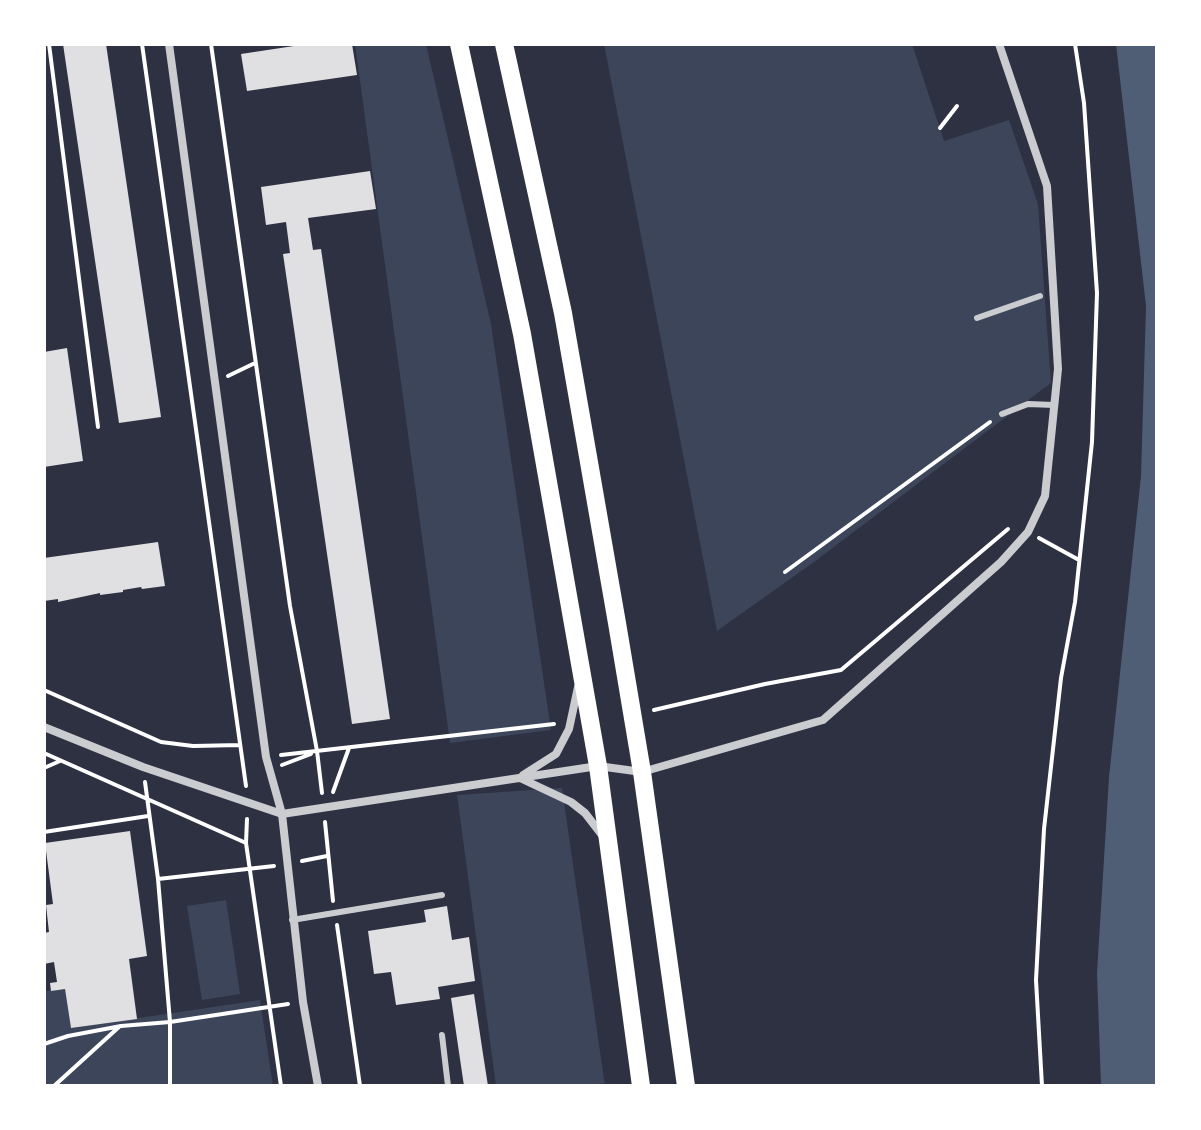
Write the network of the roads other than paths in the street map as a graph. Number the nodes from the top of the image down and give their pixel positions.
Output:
1 (169, 44) edge
2 (459, 44) edge
3 (504, 44) edge
4 (999, 44) edge
5 (1040, 296) dead end
6 (977, 318) dead end
7 (1054, 405) junction
8 (1002, 414) road end
9 (582, 672) junction
10 (44, 727) edge
11 (598, 766) junction
12 (642, 772) junction
13 (519, 778) junction
14 (282, 814) junction
15 (609, 845) junction
16 (442, 895) dead end
17 (292, 920) junction
18 (442, 1035) dead end
19 (318, 1086) edge
20 (448, 1086) edge
21 (641, 1086) edge
22 (686, 1086) edge

1 - 14 street
2 - 9 main road
3 - 12 main road
4 - 7 street
5 - 6 lane
7 - 8 lane
7 - 12 street
9 - 11 main road
9 - 13 street
10 - 14 street
11 - 12 street
11 - 13 street
11 - 15 main road
12 - 22 main road
13 - 14 street
13 - 15 street
14 - 17 street
15 - 21 main road
16 - 17 lane
17 - 19 street
18 - 20 lane

